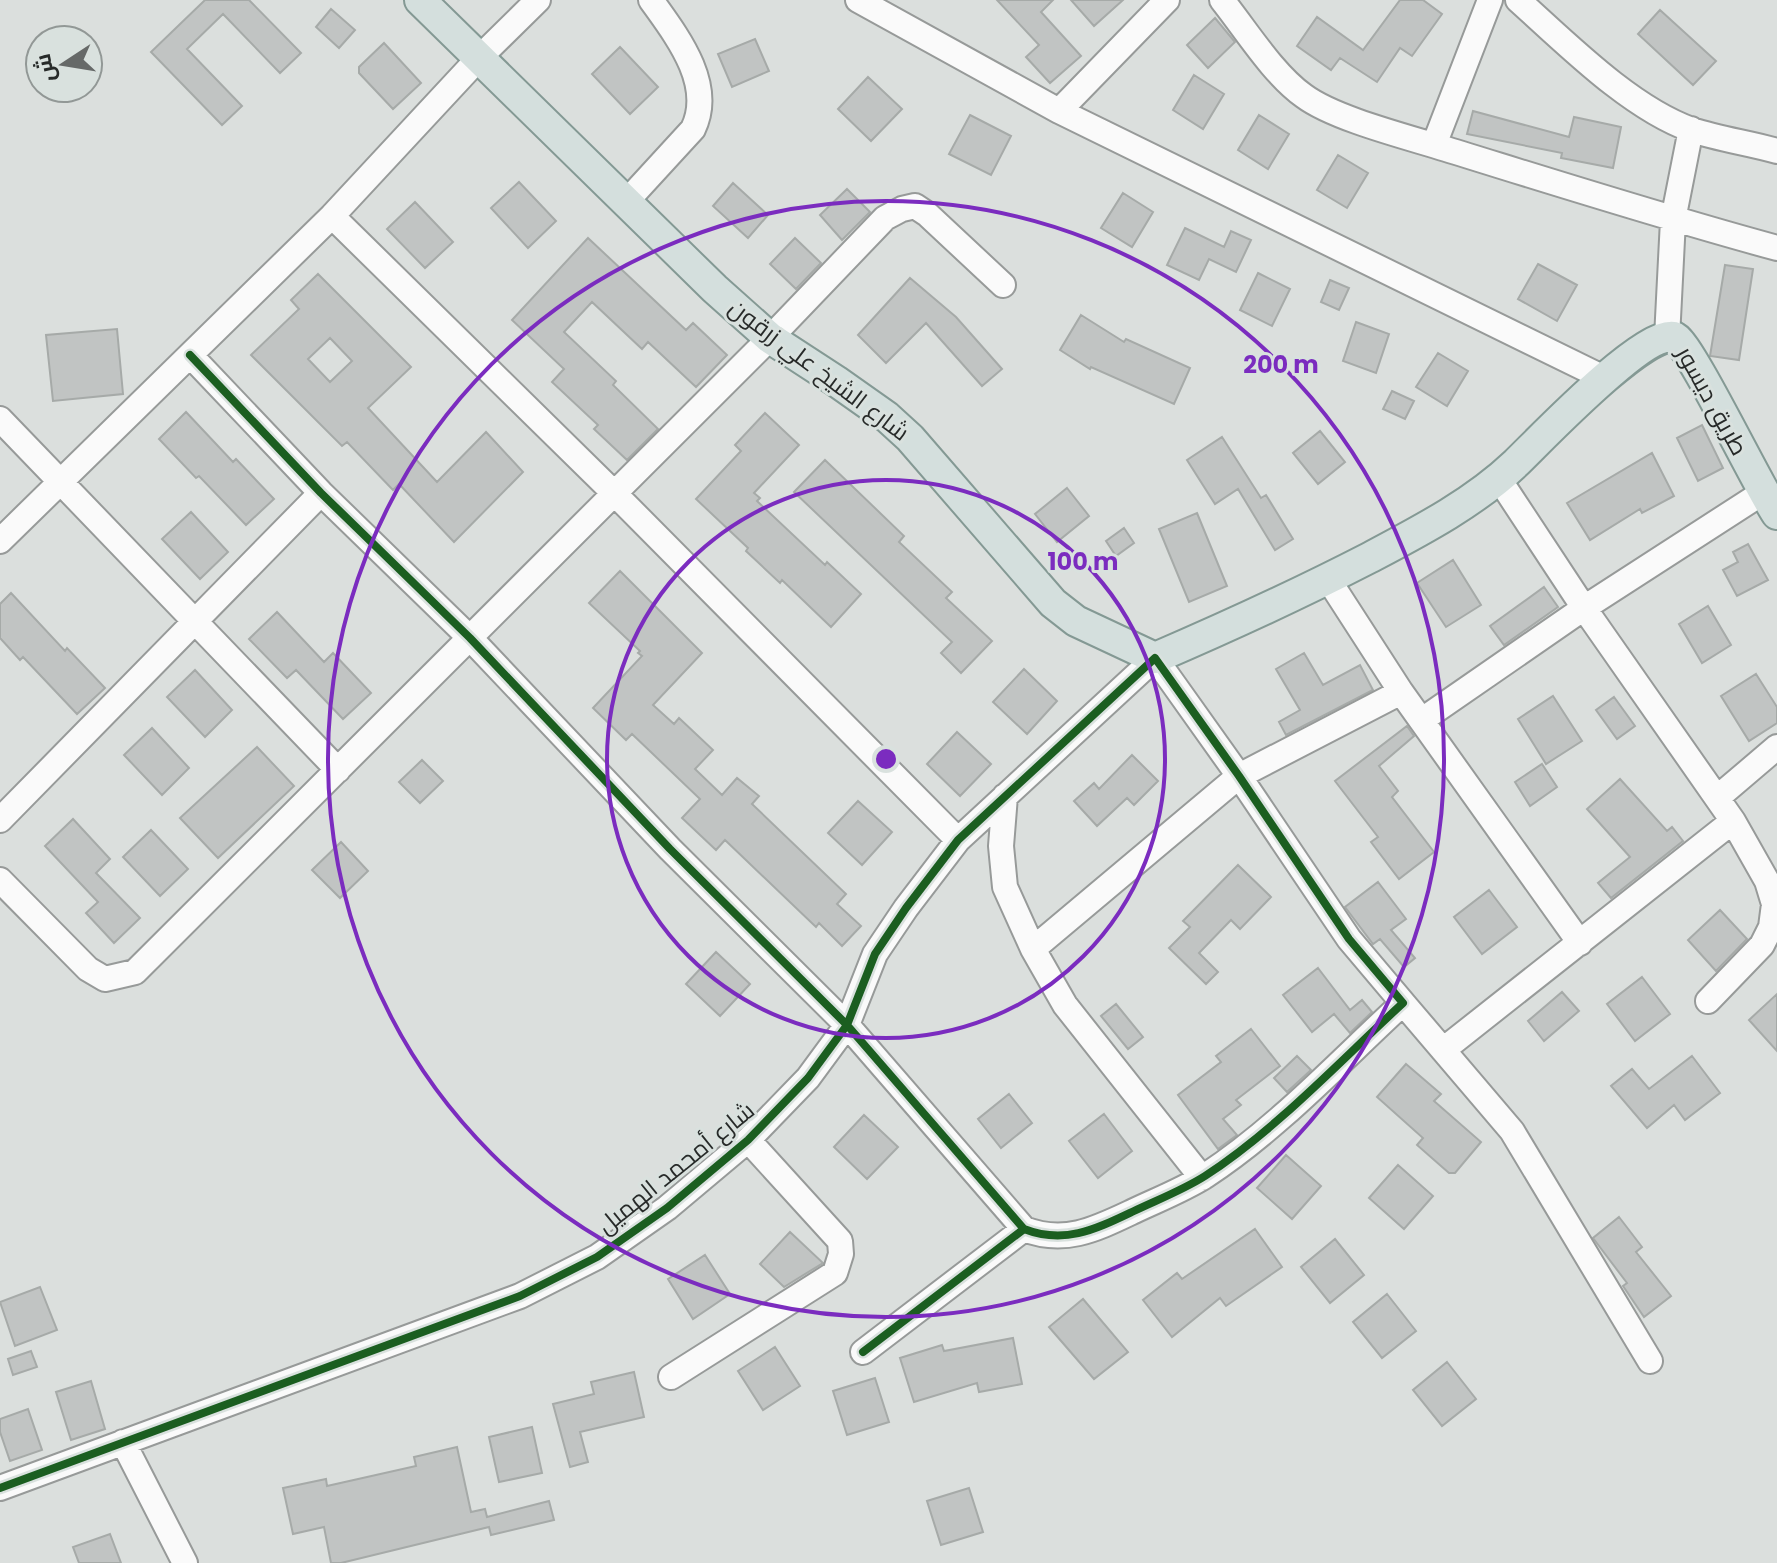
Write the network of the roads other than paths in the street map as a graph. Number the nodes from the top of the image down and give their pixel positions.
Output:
1 (420, 0) edge
2 (538, 0) edge
3 (651, 0) edge
4 (858, 0) edge
5 (1167, 0) edge
6 (1222, 0) edge
7 (1490, 0) edge
8 (1518, 0) edge
9 (478, 59) junction
10 (1059, 111) junction
11 (1691, 129) junction
12 (1434, 145) junction
13 (1777, 151) edge
14 (626, 202) junction
15 (332, 216) junction
16 (1673, 220) junction
17 (1777, 248) edge
18 (1003, 285) dead end
19 (770, 338) junction
20 (1667, 338) junction
21 (190, 355) junction
22 (1606, 379) junction
23 (0, 419) edge
24 (1499, 479) junction
25 (62, 480) junction
26 (321, 493) junction
27 (614, 493) junction
28 (1770, 503) edge
29 (0, 541) edge
30 (1328, 579) junction
31 (1584, 608) junction
32 (196, 621) junction
33 (470, 638) junction
34 (1155, 658) junction
35 (1401, 692) junction
36 (1422, 720) junction
37 (1777, 747) edge
38 (338, 770) junction
39 (1239, 776) junction
40 (1005, 796) junction
41 (1717, 798) junction
42 (0, 820) edge
43 (1733, 821) junction
44 (958, 840) junction
45 (0, 880) edge
46 (1580, 943) junction
47 (1033, 949) junction
48 (1708, 1001) dead end
49 (1403, 1003) junction
50 (847, 1025) junction
51 (1443, 1050) junction
52 (748, 1140) junction
53 (1202, 1178) junction
54 (1024, 1229) junction
55 (863, 1352) dead end
56 (1650, 1361) dead end
57 (671, 1377) dead end
58 (123, 1442) junction
59 (0, 1488) edge
60 (185, 1563) edge

1 - 9 main road, شارع الشيخ علي زرقون
2 - 9 street
3 - 14 street
4 - 10 street
5 - 10 street
6 - 12 street
7 - 12 street
8 - 11 street
9 - 14 main road, شارع الشيخ علي زرقون
9 - 15 street
10 - 22 street
11 - 13 street
11 - 16 street
12 - 16 street
14 - 19 main road, شارع الشيخ علي زرقون
15 - 21 street
15 - 27 street
16 - 17 street
16 - 20 street
18 - 19 street
19 - 27 street
19 - 34 main road, شارع الشيخ علي زرقون
20 - 22 main road
20 - 28 main road, طريق ديسور
21 - 25 street
21 - 26 street
22 - 24 main road
23 - 25 street
24 - 30 main road
24 - 31 street
25 - 29 street
25 - 32 street
26 - 32 street
26 - 33 street
27 - 33 street
27 - 44 street
28 - 31 street
30 - 34 main road
30 - 35 street
31 - 36 street
31 - 41 street
32 - 38 street
32 - 42 street
33 - 38 street
33 - 50 street
34 - 39 street
34 - 40 street, شارع أمحمد الهميل
35 - 36 street
35 - 39 street
36 - 46 street
37 - 41 street
38 - 45 street
39 - 47 street
39 - 49 street
40 - 44 street, شارع أمحمد الهميل
40 - 47 street
41 - 43 street
43 - 46 street
43 - 48 street
44 - 50 street, شارع أمحمد الهميل
46 - 51 street
47 - 53 street
49 - 51 street
49 - 53 street
50 - 52 street, شارع أمحمد الهميل
50 - 54 street
51 - 56 street
52 - 57 street
52 - 58 street, شارع أمحمد الهميل
53 - 54 street
54 - 55 street
58 - 59 street, شارع أمحمد الهميل
58 - 60 street

